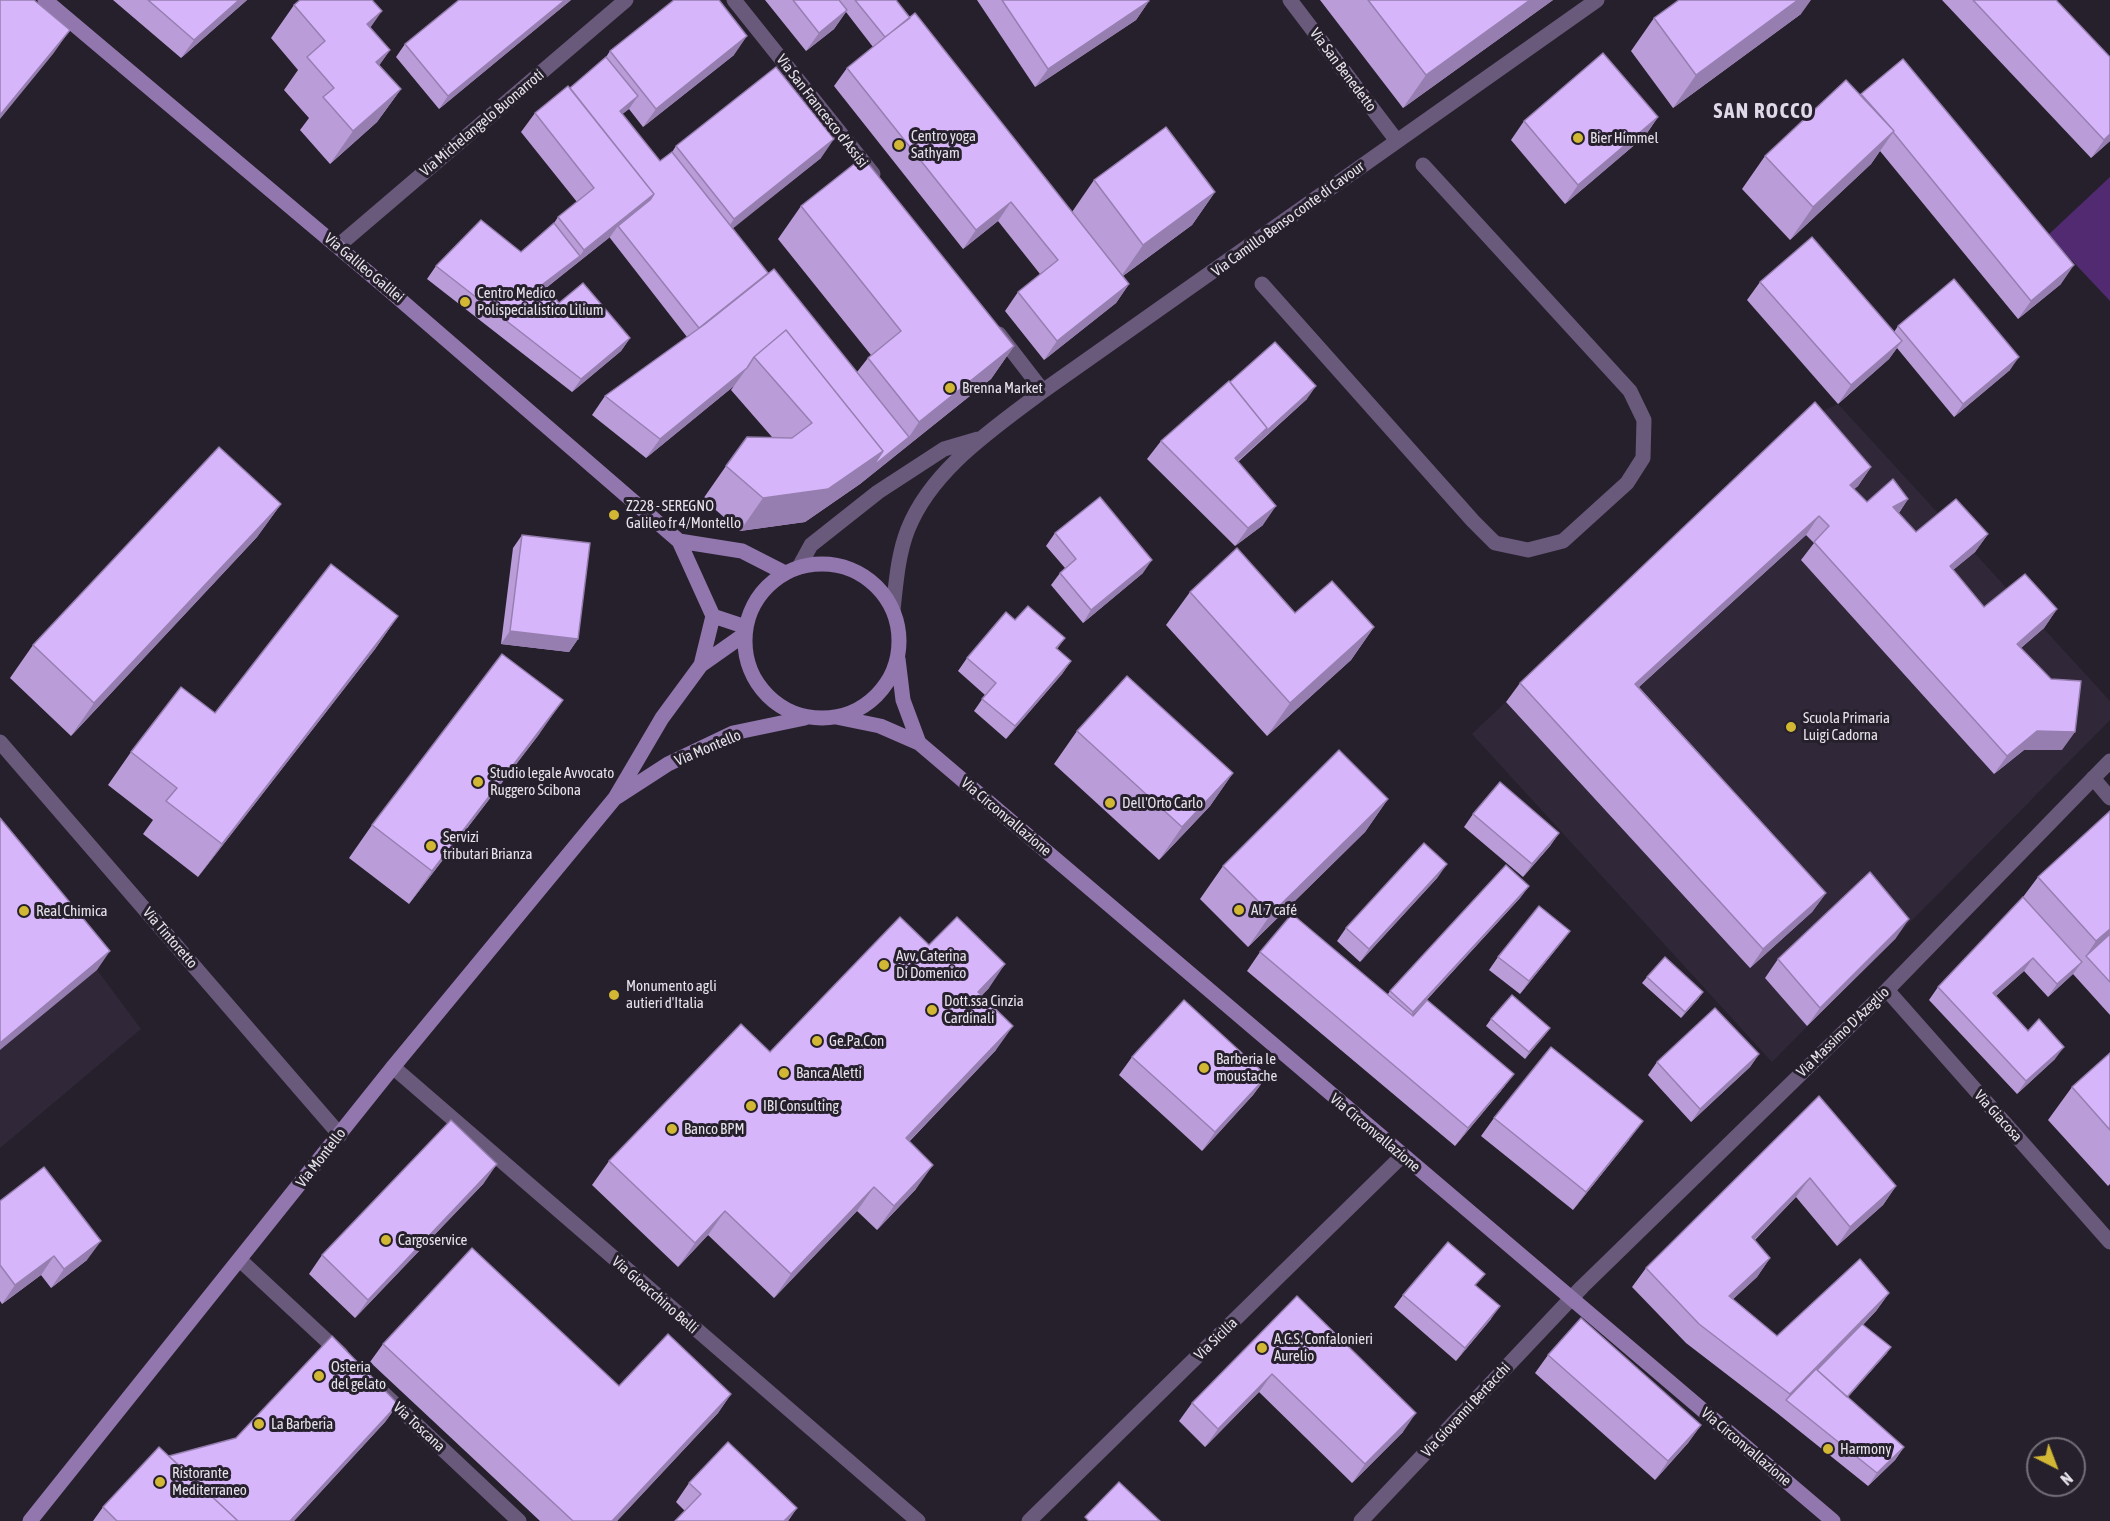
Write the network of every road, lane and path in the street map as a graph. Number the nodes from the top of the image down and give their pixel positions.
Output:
1 (45, 0) edge
2 (626, 0) edge
3 (734, 0) edge
4 (1290, 0) edge
5 (1597, 0) edge
6 (1397, 141) junction
7 (1423, 165) dead end
8 (883, 187) edge
9 (338, 246) junction
10 (1262, 284) dead end
11 (987, 318) edge
12 (1043, 391) junction
13 (981, 438) junction
14 (679, 541) junction
15 (792, 570) junction
16 (893, 610) junction
17 (713, 616) junction
18 (745, 631) junction
19 (898, 655) junction
20 (701, 665) junction
21 (808, 717) junction
22 (836, 717) junction
23 (0, 742) edge
24 (919, 743) junction
25 (2110, 761) edge
26 (2093, 778) junction
27 (615, 798) junction
28 (2110, 798) edge
29 (1887, 990) junction
30 (393, 1067) junction
31 (340, 1135) junction
32 (1402, 1156) junction
33 (2110, 1242) edge
34 (240, 1260) junction
35 (1571, 1299) junction
36 (354, 1366) edge
37 (371, 1382) edge
38 (30, 1521) edge
39 (519, 1521) edge
40 (918, 1521) edge
41 (1029, 1521) edge
42 (1361, 1521) edge
43 (1833, 1521) edge

1 - 9 street, Via Galileo Galilei
2 - 9 street, Via Michelangelo Buonarroti
3 - 8 street, Via San Francesco d'Assisi
4 - 6 street, Via San Benedetto
5 - 6 street, Via Camillo Benso conte di Cavour
6 - 12 street, Via Camillo Benso conte di Cavour
7 - 10 street
9 - 14 street, Via Galileo Galilei
11 - 12 street
12 - 13 street, Via Camillo Benso conte di Cavour
13 - 15 street, Via Camillo Benso conte di Cavour
13 - 16 street, Via Camillo Benso conte di Cavour
14 - 15 street
14 - 17 street, Via Galileo Galilei
15 - 16 street
15 - 18 street
16 - 19 street
17 - 18 street
17 - 20 street
18 - 20 street, Via Montello
18 - 21 street
19 - 22 street
19 - 24 street, Via Circonvallazione
20 - 27 street, Via Montello
21 - 22 street
21 - 27 street, Via Montello
22 - 24 street, Via Circonvallazione
23 - 31 street, Via Tintoretto
24 - 32 street, Via Circonvallazione
25 - 26 street, Via Massimo D'Azeglio
26 - 28 street
26 - 29 street, Via Massimo D'Azeglio
27 - 30 street, Via Montello
29 - 33 street, Via Giacosa
29 - 35 street, Via Massimo D'Azeglio
30 - 31 street, Via Montello
30 - 40 street, Via Gioacchino Belli
31 - 34 street, Via Montello
32 - 35 street, Via Circonvallazione
32 - 41 street, Via Sicilia
34 - 36 street
34 - 38 street, Via Montello
35 - 42 street, Via Giovanni Bertacchi
35 - 43 street, Via Circonvallazione
37 - 39 street, Via Toscana

